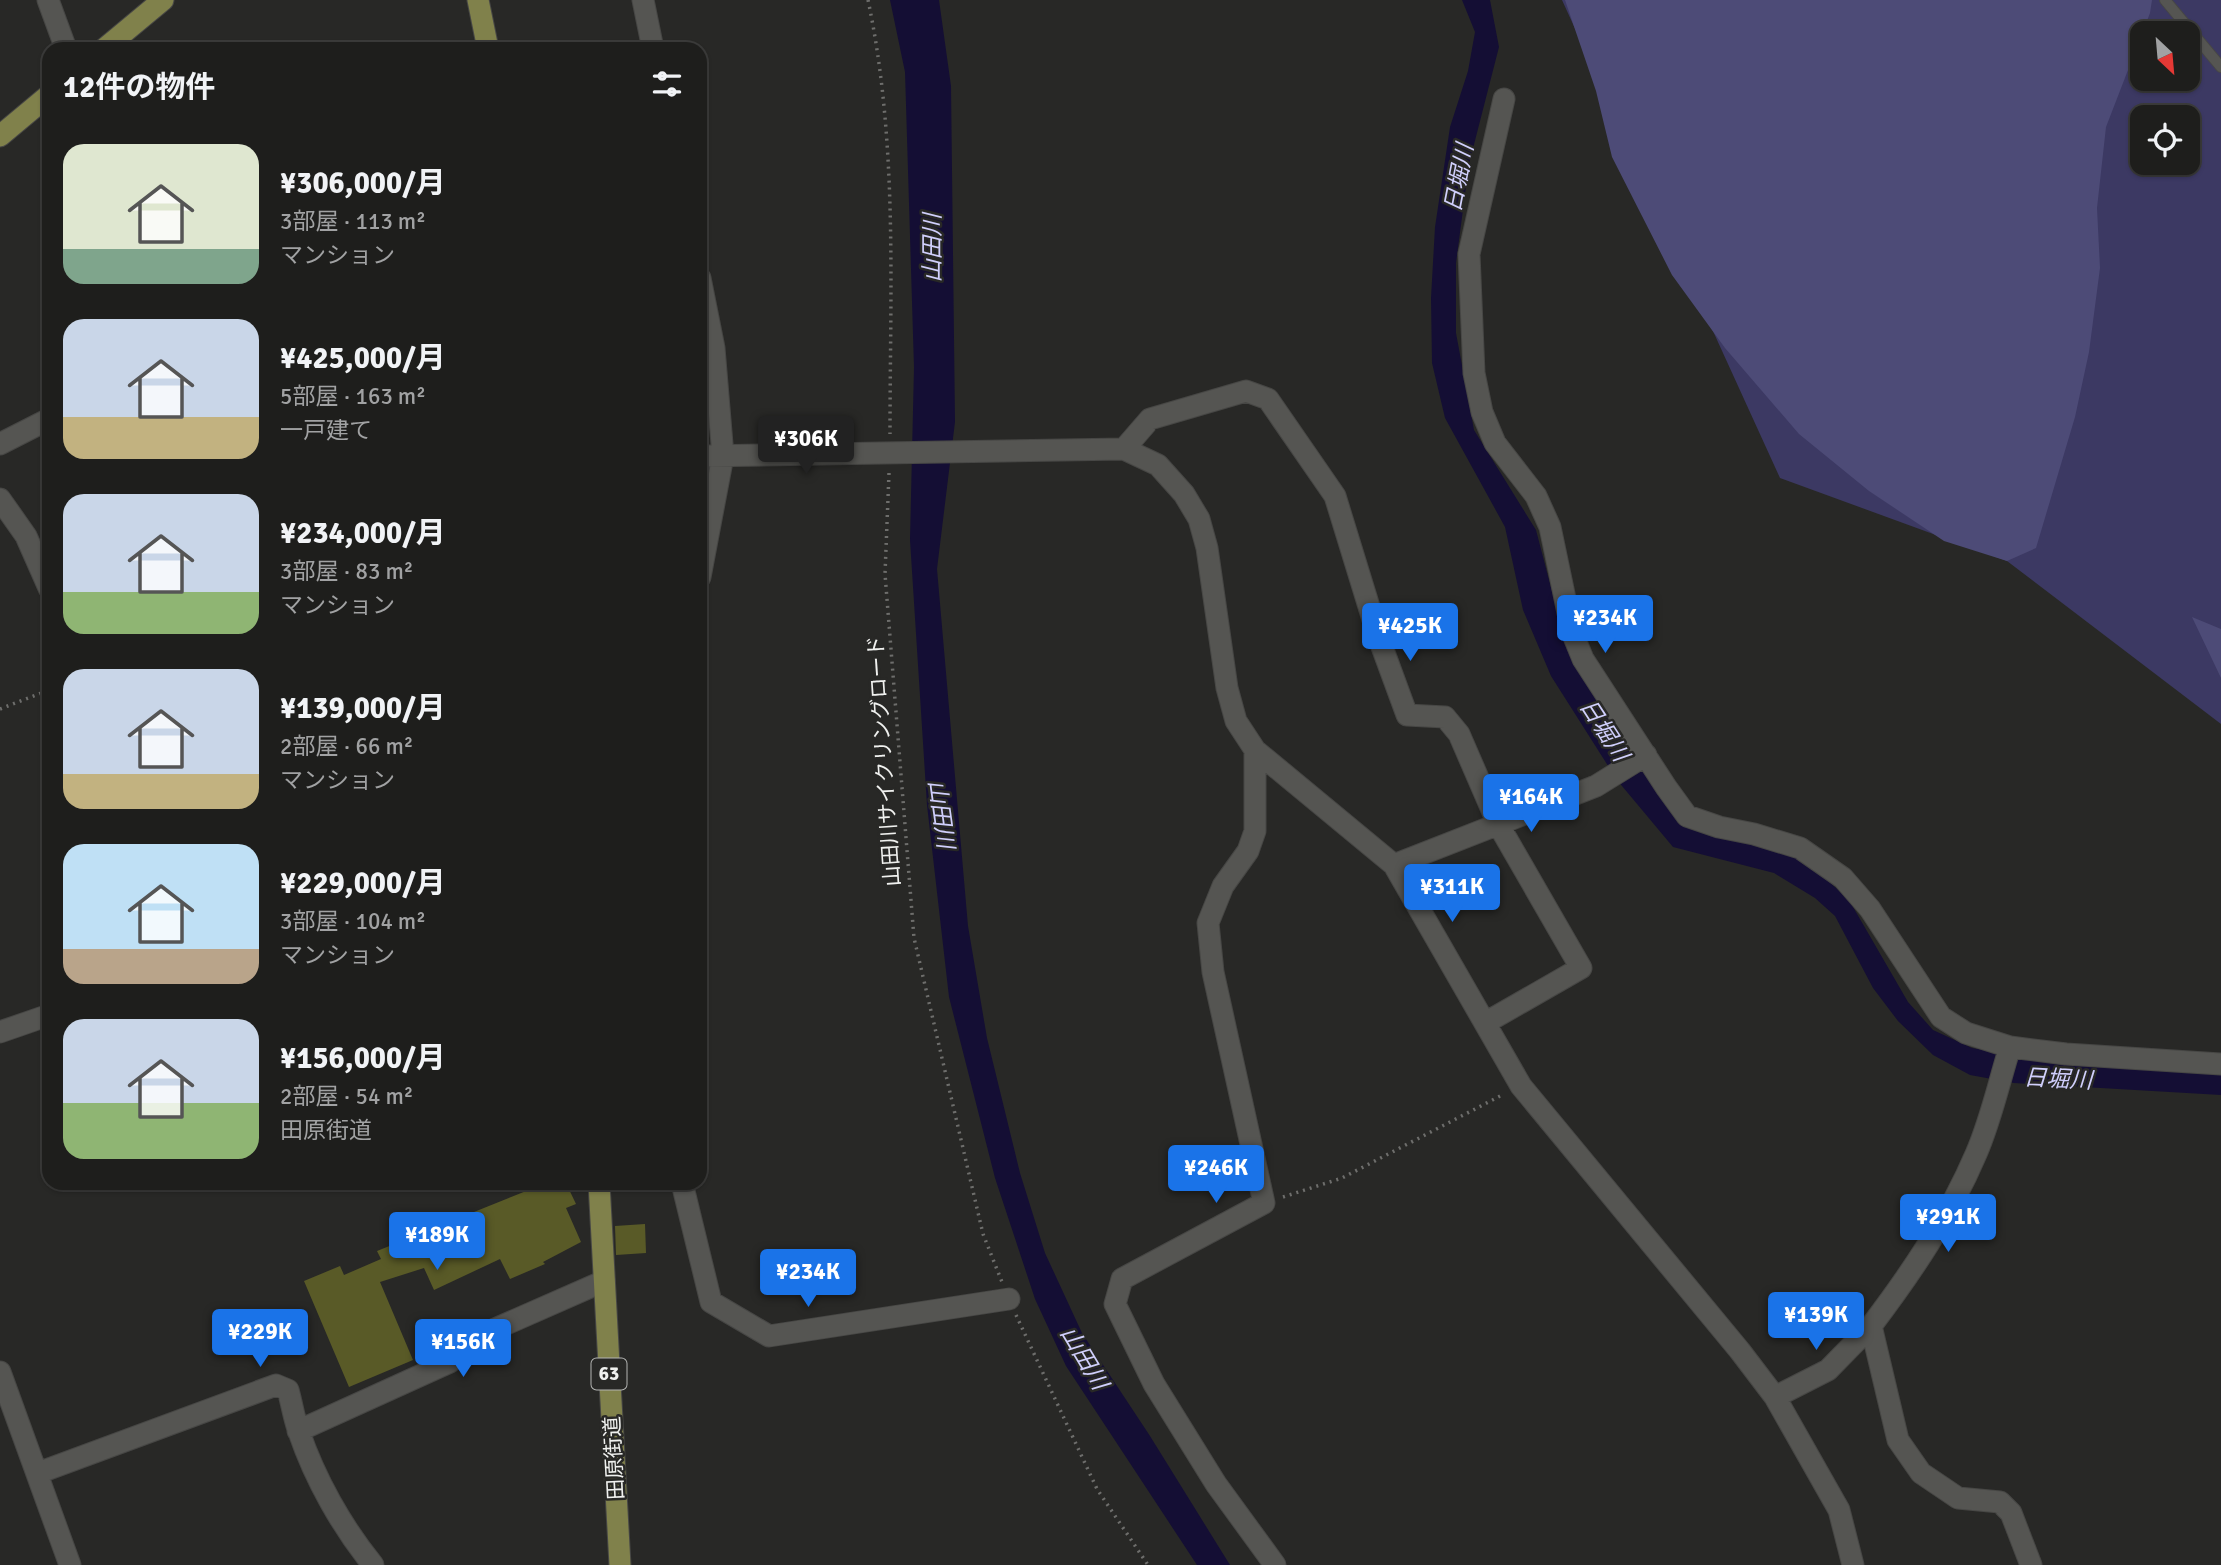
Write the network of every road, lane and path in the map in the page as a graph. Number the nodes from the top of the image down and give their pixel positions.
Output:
1 (48, 0) edge
2 (163, 0) edge
3 (478, 0) edge
4 (643, 0) edge
5 (868, 0) edge
6 (2165, 0) edge
7 (63, 42) edge
8 (112, 42) edge
9 (487, 42) edge
10 (652, 42) edge
11 (2221, 67) edge
12 (1504, 99) dead end
13 (42, 101) edge
14 (0, 136) edge
15 (707, 313) edge
16 (42, 423) edge
17 (0, 444) edge
18 (1124, 450) junction
19 (890, 454) junction
20 (707, 456) edge
21 (723, 456) junction
22 (0, 499) edge
23 (707, 540) edge
24 (42, 572) edge
25 (42, 693) edge
26 (0, 709) edge
27 (1255, 750) junction
28 (1646, 755) junction
29 (1498, 824) junction
30 (1394, 865) junction
31 (42, 1017) edge
32 (1485, 1023) junction
33 (0, 1032) edge
34 (2010, 1046) junction
35 (2221, 1064) edge
36 (1521, 1086) junction
37 (600, 1190) edge
38 (684, 1190) edge
39 (1264, 1203) junction
40 (604, 1281) junction
41 (1009, 1299) junction
42 (1871, 1326) junction
43 (0, 1372) edge
44 (1775, 1397) junction
45 (298, 1431) junction
46 (38, 1474) junction
47 (70, 1565) edge
48 (373, 1565) edge
49 (620, 1565) edge
50 (1148, 1565) edge
51 (1275, 1565) edge
52 (1853, 1565) edge
53 (2031, 1565) edge

1 - 7 street
2 - 8 main road
3 - 9 main road
4 - 10 street
5 - 19 path, 山田川サイクリングロード
6 - 11 lane
12 - 28 street
13 - 14 main road
15 - 21 street
16 - 17 street
18 - 19 street
18 - 27 street
18 - 29 street
19 - 21 street
19 - 41 path, 山田川サイクリングロード
20 - 21 street
21 - 23 street
22 - 24 street
25 - 26 path
27 - 30 street
27 - 39 street
28 - 29 street
28 - 34 street
29 - 30 street
29 - 32 street
30 - 32 street
31 - 33 street
32 - 36 street
34 - 35 street
34 - 42 street
36 - 39 path
36 - 44 street
37 - 40 main road, 田原街道 / 63
38 - 41 street
39 - 51 street
40 - 45 street
40 - 49 main road, 田原街道 / 63
41 - 50 path, 山田川サイクリングロード
42 - 44 street
42 - 53 street
43 - 46 street
44 - 52 street
45 - 46 street
45 - 48 street
46 - 47 street

